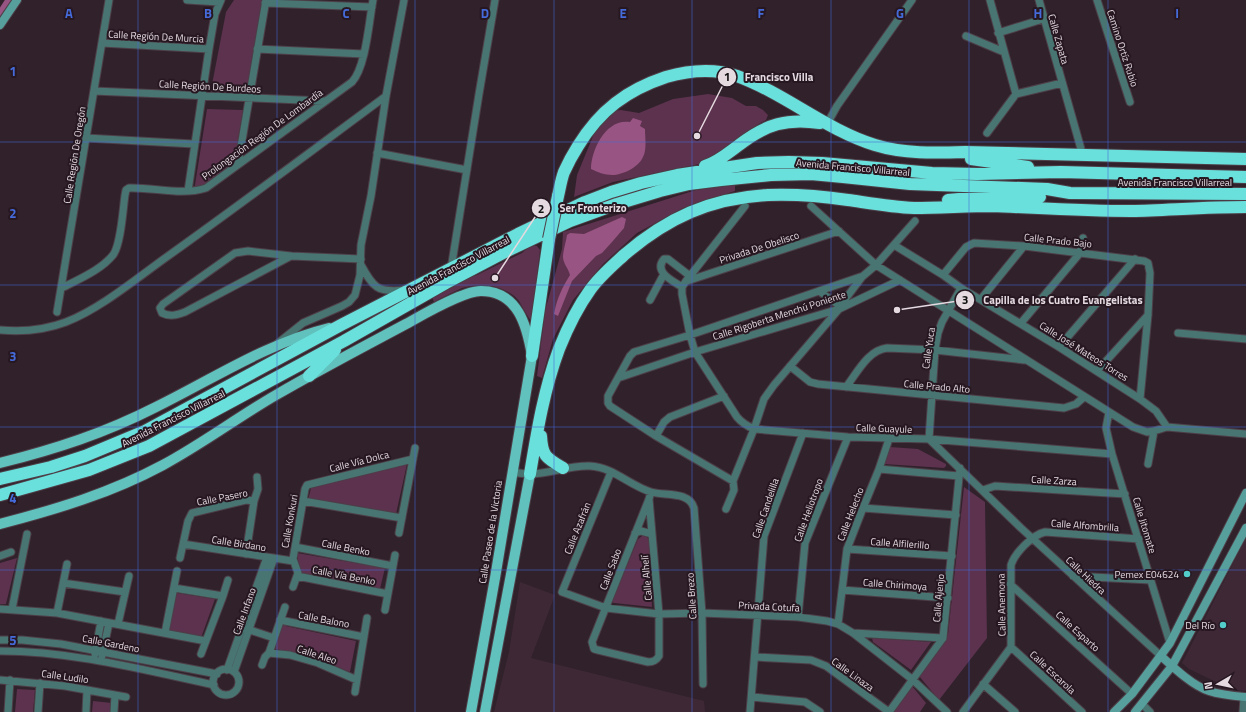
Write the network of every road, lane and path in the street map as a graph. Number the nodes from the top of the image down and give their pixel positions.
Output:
1 (17, 0) edge
2 (109, 0) edge
3 (187, 0) edge
4 (404, 0) edge
5 (495, 0) edge
6 (912, 0) edge
7 (990, 0) edge
8 (1039, 0) edge
9 (1097, 0) edge
10 (220, 1) edge
11 (265, 1) edge
12 (372, 4) edge
13 (1043, 19) junction
14 (0, 25) edge
15 (998, 33) junction
16 (966, 36) dead end
17 (102, 43) junction
18 (209, 49) junction
19 (257, 49) junction
20 (1004, 52) junction
21 (364, 54) junction
22 (1062, 83) junction
23 (94, 91) junction
24 (1016, 94) junction
25 (202, 95) junction
26 (386, 96) junction
27 (248, 97) junction
28 (324, 101) junction
29 (1130, 102) dead end
30 (827, 124) junction
31 (987, 133) dead end
32 (86, 138) junction
33 (194, 144) junction
34 (938, 153) junction
35 (377, 154) junction
36 (1088, 156) junction
37 (1245, 159) edge
38 (238, 164) junction
39 (467, 170) junction
40 (1061, 172) junction
41 (677, 175) junction
42 (1246, 176) edge
43 (188, 191) junction
44 (1070, 194) junction
45 (1246, 194) edge
46 (745, 206) dead end
47 (811, 206) dead end
48 (890, 206) junction
49 (1246, 207) edge
50 (914, 221) dead end
51 (839, 232) junction
52 (1083, 238) dead end
53 (894, 245) junction
54 (1024, 246) junction
55 (1080, 253) junction
56 (291, 256) junction
57 (1135, 259) junction
58 (361, 262) junction
59 (876, 265) junction
60 (451, 269) junction
61 (664, 274) junction
62 (943, 275) junction
63 (863, 276) junction
64 (900, 280) junction
65 (686, 281) junction
66 (62, 288) junction
67 (961, 288) junction
68 (411, 289) junction
69 (819, 292) junction
70 (981, 299) junction
71 (650, 300) dead end
72 (839, 307) junction
73 (949, 310) junction
74 (57, 312) dead end
75 (1148, 315) junction
76 (1021, 323) junction
77 (341, 325) junction
78 (0, 330) edge
79 (1178, 333) dead end
80 (690, 335) junction
81 (1246, 339) edge
82 (344, 341) junction
83 (1060, 346) junction
84 (273, 347) junction
85 (935, 350) junction
86 (695, 352) junction
87 (532, 356) junction
88 (1026, 360) junction
89 (790, 366) junction
90 (1097, 371) junction
91 (309, 376) junction
92 (618, 378) junction
93 (846, 387) junction
94 (933, 395) junction
95 (724, 396) junction
96 (1084, 397) junction
97 (1140, 399) junction
98 (1109, 412) junction
99 (540, 418) junction
100 (1167, 427) junction
101 (754, 429) junction
102 (1154, 432) junction
103 (803, 433) junction
104 (1246, 434) edge
105 (656, 436) junction
106 (848, 436) junction
107 (889, 439) junction
108 (929, 439) junction
109 (415, 448) dead end
110 (1112, 454) junction
111 (413, 459) junction
112 (0, 464) edge
113 (1148, 464) dead end
114 (563, 468) junction
115 (879, 469) junction
116 (512, 472) junction
117 (611, 472) junction
118 (960, 472) junction
119 (530, 474) junction
120 (257, 477) dead end
121 (0, 479) edge
122 (733, 481) junction
123 (310, 483) joint
124 (983, 490) junction
125 (1246, 493) edge
126 (1125, 494) junction
127 (0, 495) edge
128 (650, 496) junction
129 (254, 501) junction
130 (303, 501) junction
131 (863, 508) junction
132 (726, 509) dead end
133 (956, 515) junction
134 (402, 518) junction
135 (0, 524) edge
136 (1246, 528) edge
137 (399, 532) dead end
138 (635, 533) junction
139 (27, 534) dead end
140 (652, 534) junction
141 (1032, 538) junction
142 (1139, 540) junction
143 (183, 544) junction
144 (295, 547) junction
145 (847, 549) junction
146 (11, 552) dead end
147 (246, 554) junction
148 (395, 555) dead end
149 (0, 556) edge
150 (952, 556) junction
151 (266, 557) junction
152 (180, 558) dead end
153 (274, 558) junction
154 (293, 561) junction
155 (67, 564) dead end
156 (393, 566) junction
157 (177, 570) dead end
158 (129, 576) dead end
159 (297, 576) junction
160 (1073, 576) junction
161 (228, 580) dead end
162 (1150, 580) junction
163 (63, 583) junction
164 (1010, 584) junction
165 (293, 587) dead end
166 (174, 588) junction
167 (842, 590) junction
168 (125, 592) junction
169 (562, 592) joint
170 (388, 594) junction
171 (223, 596) junction
172 (948, 598) junction
173 (285, 607) dead end
174 (606, 608) junction
175 (0, 609) edge
176 (12, 610) junction
177 (385, 610) dead end
178 (57, 613) junction
179 (702, 613) junction
180 (659, 614) junction
181 (757, 615) junction
182 (798, 617) junction
183 (367, 618) dead end
184 (280, 620) junction
185 (101, 621) junction
186 (109, 623) junction
187 (118, 624) junction
188 (838, 624) junction
189 (245, 629) junction
190 (165, 633) junction
191 (853, 633) junction
192 (364, 637) junction
193 (274, 638) junction
194 (943, 638) junction
195 (0, 640) edge
196 (206, 641) junction
197 (1170, 643) junction
198 (1011, 646) junction
199 (0, 651) edge
200 (99, 651) junction
201 (269, 653) junction
202 (201, 654) dead end
203 (658, 656) joint
204 (1161, 656) junction
205 (755, 657) junction
206 (97, 661) junction
207 (262, 666) dead end
208 (1172, 666) junction
209 (231, 671) junction
210 (217, 674) junction
211 (0, 680) edge
212 (10, 680) junction
213 (357, 680) junction
214 (913, 680) junction
215 (40, 683) junction
216 (703, 684) dead end
217 (983, 684) junction
218 (214, 685) junction
219 (87, 690) junction
220 (354, 692) dead end
221 (1132, 694) junction
222 (115, 695) junction
223 (126, 697) dead end
224 (752, 697) junction
225 (1245, 697) edge
226 (1142, 704) junction
227 (8, 712) edge
228 (38, 712) edge
229 (86, 712) edge
230 (114, 712) edge
231 (471, 712) edge
232 (485, 712) edge
233 (750, 712) edge
234 (820, 712) edge
235 (889, 712) edge
236 (947, 712) edge
237 (963, 712) edge
238 (1015, 712) edge
239 (1082, 712) edge
240 (1114, 712) edge
241 (1135, 712) edge
242 (1150, 712) edge
243 (1243, 712) edge

1 - 14 main road
2 - 17 street, Calle Región De Oregón
3 - 10 street
4 - 26 street
5 - 39 street
6 - 30 street
7 - 15 street
8 - 13 street, Calle Zapata
9 - 29 street, Camino Ortíz Rubio
10 - 18 street
11 - 12 street
11 - 19 street
12 - 21 street, Prolongación Región De Lombardía
13 - 15 street
13 - 22 street, Calle Zapata
15 - 20 street
16 - 20 street
17 - 18 street, Calle Región De Murcia
17 - 23 street, Calle Región De Oregón
18 - 25 street
19 - 21 street
19 - 27 street
20 - 24 street
21 - 28 street, Prolongación Región De Lombardía
22 - 24 street
22 - 36 street, Calle Zapata
23 - 25 street, Calle Región De Burdeos
23 - 32 street, Calle Región De Oregón
24 - 31 street
25 - 27 street, Calle Región De Burdeos
25 - 33 street
26 - 35 street
26 - 78 street
27 - 28 street, Calle Región De Burdeos
27 - 38 street
28 - 38 street, Prolongación Región De Lombardía
30 - 34 highway
30 - 41 highway
30 - 87 highway, bridge
32 - 33 street
32 - 66 street, Calle Región De Oregón
33 - 43 street
34 - 36 highway
34 - 40 highway
35 - 39 street
35 - 58 street
36 - 37 highway
38 - 43 street, Prolongación Región De Lombardía
39 - 60 street
40 - 41 highway, Avenida Francisco Villarreal
40 - 42 highway, Avenida Francisco Villarreal
41 - 60 highway, Avenida Francisco Villarreal
43 - 66 street, Prolongación Región De Lombardía
44 - 45 highway, Avenida Francisco Villarreal
44 - 48 highway
44 - 82 highway, Avenida Francisco Villarreal
46 - 65 street, Privada De Obelisco
47 - 51 street
48 - 49 highway
48 - 99 highway
50 - 53 street, Calle Rigoberta Menchú Poniente
51 - 59 street
51 - 65 street, Privada De Obelisco
52 - 55 street
53 - 59 street, Calle Rigoberta Menchú Poniente
53 - 62 street, Calle José Mateos Torres
54 - 55 street, Calle Prado Bajo
54 - 62 street, Calle Prado Bajo
54 - 70 street
55 - 57 street, Calle Prado Bajo
55 - 76 street
56 - 56 street
56 - 58 street
57 - 75 street, Calle Prado Bajo
57 - 83 street
58 - 68 street
58 - 84 street
59 - 63 street, Calle Rigoberta Menchú Poniente
59 - 64 street
60 - 68 highway, Avenida Francisco Villarreal
61 - 65 street
61 - 65 street
61 - 71 street
62 - 67 street, Calle José Mateos Torres
63 - 69 street, Calle Rigoberta Menchú Poniente
63 - 72 street
64 - 72 street, Calle Rigoberta Menchú Poniente
64 - 73 street
65 - 80 street
66 - 74 street, Calle Región De Oregón
67 - 70 street, Calle José Mateos Torres
67 - 73 street, Calle Yuca
68 - 77 highway, Avenida Francisco Villarreal
69 - 72 street
69 - 80 street, Calle Rigoberta Menchú Poniente
70 - 76 street, Calle José Mateos Torres
72 - 86 street, Calle Rigoberta Menchú Poniente
72 - 89 street
73 - 85 street, Calle Yuca
73 - 88 street
75 - 90 street
75 - 97 street
76 - 83 street, Calle José Mateos Torres
77 - 84 main road
77 - 121 highway, Avenida Francisco Villarreal
79 - 81 street
80 - 86 street
80 - 92 street, Calle Rigoberta Menchú Poniente
82 - 91 highway
82 - 127 highway, Avenida Francisco Villarreal
83 - 90 street, Calle José Mateos Torres
84 - 112 main road
85 - 88 street
85 - 93 street
85 - 94 street, Calle Yuca
86 - 92 street, Calle Rigoberta Menchú Poniente
86 - 95 street
87 - 91 main road
87 - 116 main road, Calle Paseo de la Victoria
88 - 96 street
89 - 93 street, Calle Prado Alto
89 - 101 street
90 - 97 street, Calle José Mateos Torres
91 - 135 main road
92 - 105 street, Calle Rigoberta Menchú Poniente
93 - 94 street, Calle Prado Alto
94 - 96 street, Calle Prado Alto
94 - 108 street, Calle Yuca
95 - 101 street
95 - 105 street
96 - 98 street
97 - 100 street, Calle José Mateos Torres
98 - 102 street
98 - 110 street, Calle Jitomate
99 - 114 highway
99 - 119 highway
100 - 102 street
100 - 104 street
101 - 103 street, Calle Guayule
101 - 122 street
102 - 113 street
103 - 106 street, Calle Guayule
103 - 181 street, Calle Candelilla
105 - 122 street, Calle Rigoberta Menchú Poniente
106 - 107 street, Calle Guayule
106 - 182 street, Calle Heliotropo
107 - 108 street, Calle Guayule
107 - 115 street, Calle Helecho
108 - 110 street, Calle Guayule
108 - 118 street, Calle Hiedra
109 - 111 street
110 - 126 street, Calle Jitomate
111 - 123 street, Calle Vía Dolca
111 - 134 street
114 - 117 street
114 - 119 street
115 - 118 street
115 - 131 street, Calle Helecho
116 - 119 street
116 - 231 main road, Calle Paseo de la Victoria
117 - 128 street
117 - 169 street, Calle Azafrán
118 - 124 street, Calle Hiedra
118 - 133 street, Calle Ajenjo
119 - 232 main road
120 - 129 street
122 - 132 street
123 - 130 street, Calle Konkuri
124 - 126 street, Calle Zarza
124 - 141 street, Calle Hiedra
125 - 197 main road
126 - 142 street, Calle Jitomate
128 - 138 street, Calle Sabo
128 - 140 street, Calle Alhelí
128 - 179 street, Calle Brezo
129 - 143 street, Calle Pasero
129 - 147 street
130 - 134 street
130 - 144 street, Calle Konkuri
131 - 133 street
131 - 145 street, Calle Helecho
133 - 150 street, Calle Ajenjo
134 - 137 street
136 - 208 main road
138 - 140 street
138 - 174 street, Calle Sabo
139 - 176 street
140 - 180 street, Calle Alhelí
141 - 142 street, Calle Alfombrilla
141 - 160 street, Calle Hiedra
141 - 164 street, Calle Anemona
142 - 162 street, Calle Jitomate
143 - 147 street, Calle Birdano
143 - 152 street, Calle Pasero
144 - 154 street, Calle Konkuri
144 - 156 street, Calle Benko
145 - 150 street, Calle Alfilerillo
145 - 167 street, Calle Helecho
146 - 149 street
147 - 151 street, Calle Birdano
148 - 156 street, Calle Vía Benko
150 - 172 street, Calle Ajenjo
151 - 153 street, Calle Birdano
151 - 189 street, Calle Infano
153 - 154 street, Calle Birdano
153 - 189 street, Calle Infano
154 - 159 street, Calle Konkuri
155 - 163 street
156 - 170 street, Calle Vía Benko
157 - 166 street
158 - 168 street
159 - 165 street
159 - 170 street, Calle Vía Benko
160 - 162 street
160 - 204 street, Calle Hiedra
161 - 171 street
162 - 197 street, Calle Jitomate
163 - 168 street
163 - 178 street
164 - 198 street, Calle Anemona
164 - 221 street, Calle Esparto
166 - 171 street
166 - 190 street
167 - 172 street, Calle Chirimoya
167 - 188 street, Calle Helecho
168 - 187 street
169 - 174 street, Privada Cotufa
170 - 177 street, Calle Vía Benko
171 - 196 street
172 - 194 street, Calle Ajenjo
173 - 184 street
174 - 180 street, Privada Cotufa
174 - 203 street, Calle Sabo
175 - 176 street
176 - 178 street
178 - 185 street
179 - 180 street, Privada Cotufa
179 - 181 street, Privada Cotufa
179 - 216 street, Calle Brezo
180 - 203 street, Calle Alhelí
181 - 182 street, Privada Cotufa
181 - 205 street, Calle Candelilla
182 - 188 street, Privada Cotufa
183 - 192 street
184 - 192 street, Calle Balono
184 - 193 street
185 - 186 street
185 - 200 street
186 - 187 street
186 - 200 street
187 - 190 street
188 - 191 street, Privada Cotufa
189 - 193 street
189 - 209 street, Calle Infano
190 - 196 street
191 - 194 street
191 - 214 street, Privada Cotufa
192 - 213 street
193 - 201 street
194 - 214 street, Calle Ajenjo
195 - 200 street, Calle Gardeno
196 - 202 street
197 - 204 main road
198 - 217 street, Calle Anemona
198 - 239 street, Calle Escarola
199 - 206 street, Calle Gardeno
200 - 206 street
200 - 210 street, Calle Gardeno
201 - 207 street
201 - 213 street, Calle Aleo
204 - 208 main road, Calle Hiedra
204 - 221 main road
205 - 224 street, Calle Candelilla
205 - 235 street, Calle Linaza
206 - 218 street, Calle Gardeno
208 - 225 main road, Calle Hiedra
208 - 226 main road
209 - 210 street
209 - 218 street
210 - 218 street
211 - 212 street, Calle Ludilo
212 - 215 street, Calle Ludilo
212 - 227 street
213 - 220 street
214 - 235 street, Calle Ajenjo
214 - 236 street, Privada Cotufa
215 - 219 street, Calle Ludilo
215 - 228 street
217 - 237 street, Calle Anemona
217 - 238 street
219 - 222 street, Calle Ludilo
219 - 229 street
221 - 240 main road
222 - 223 street, Calle Ludilo
222 - 230 street
224 - 233 street, Calle Candelilla
224 - 234 street
225 - 243 street
226 - 241 main road
226 - 242 street

